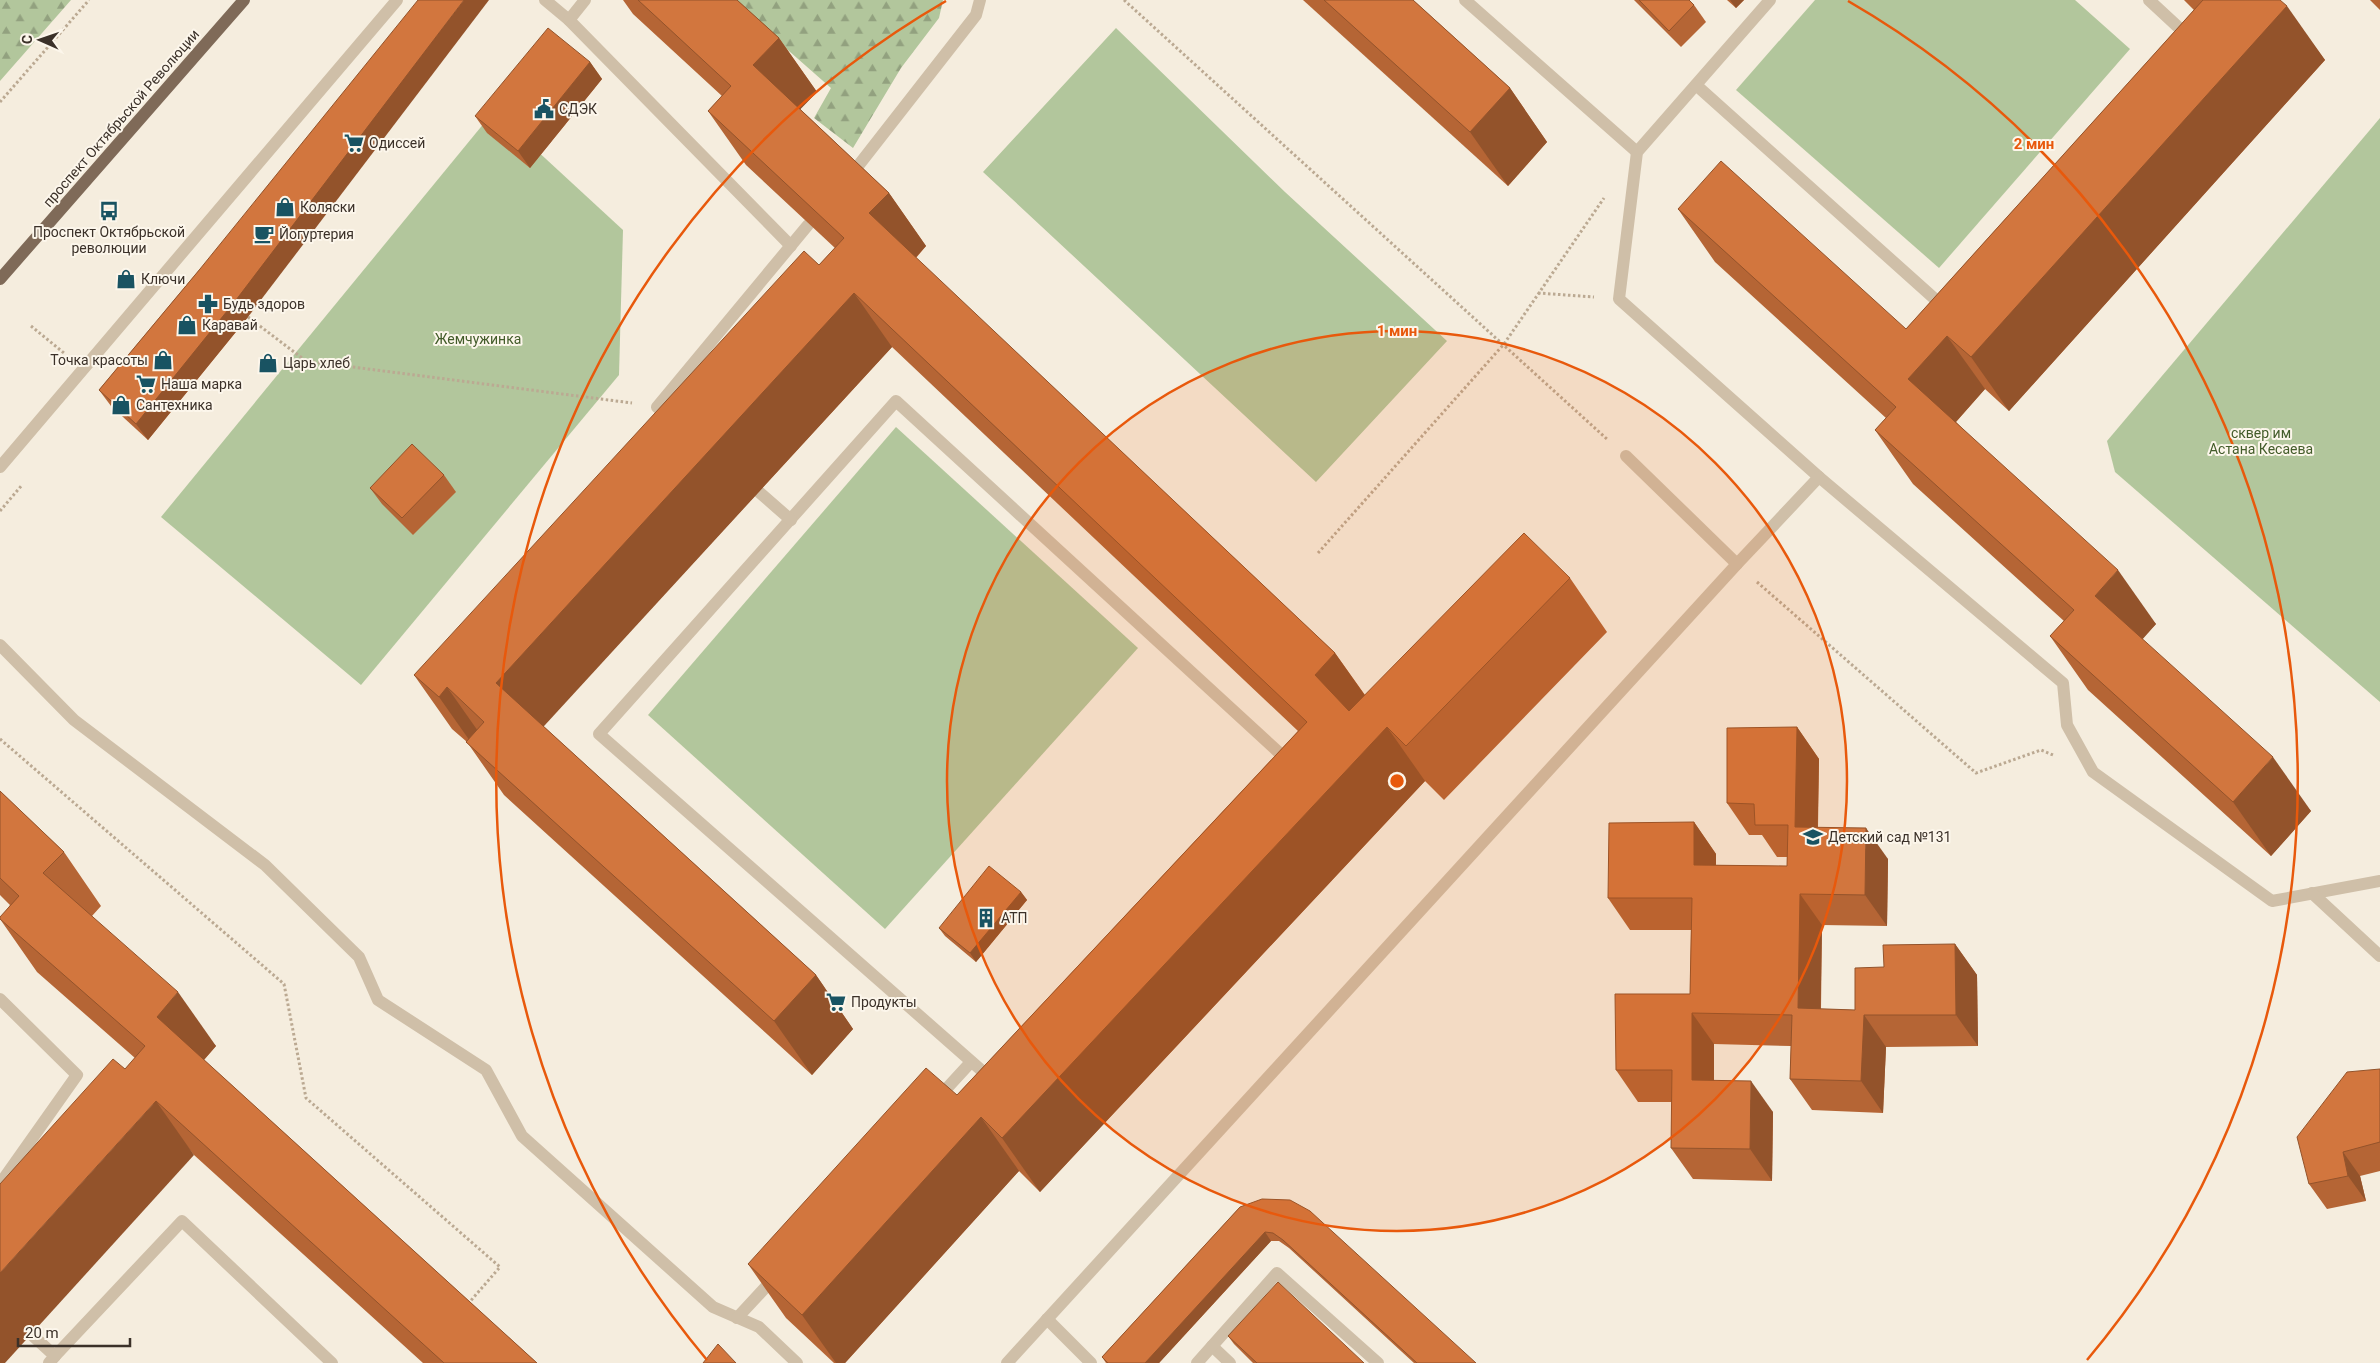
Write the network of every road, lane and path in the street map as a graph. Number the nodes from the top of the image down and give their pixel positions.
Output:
1 (89, 0) edge
2 (244, 0) edge
3 (397, 0) edge
4 (545, 0) edge
5 (585, 0) edge
6 (980, 0) edge
7 (1124, 0) edge
8 (1465, 0) edge
9 (1770, 0) edge
10 (2149, 0) edge
11 (569, 20) junction
12 (2202, 48) edge
13 (1696, 85) junction
14 (0, 102) edge
15 (1637, 152) junction
16 (850, 175) edge
17 (1610, 191) dead end
18 (808, 225) edge
19 (791, 246) junction
20 (0, 279) edge
21 (1538, 293) junction
22 (1620, 299) junction
23 (248, 317) dead end
24 (1955, 317) edge
25 (1504, 344) junction
26 (657, 407) junction
27 (680, 425) edge
28 (1626, 456) joint
29 (0, 467) edge
30 (1819, 477) junction
31 (759, 492) dead end
32 (791, 520) junction
33 (1318, 553) dead end
34 (1737, 564) junction
35 (0, 645) edge
36 (0, 740) edge
37 (2093, 772) junction
38 (2380, 882) edge
39 (2312, 894) junction
40 (2380, 956) edge
41 (0, 999) edge
42 (971, 1062) junction
43 (931, 1106) edge
44 (0, 1184) edge
45 (784, 1267) edge
46 (466, 1306) edge
47 (737, 1318) junction
48 (1047, 1319) junction
49 (31, 1334) dead end
50 (1212, 1346) junction
51 (52, 1359) edge
52 (332, 1363) edge
53 (797, 1363) edge
54 (1006, 1363) edge
55 (1091, 1363) edge
56 (1197, 1363) edge
57 (1230, 1363) edge
58 (1378, 1363) edge

1 - 14 path
2 - 20 main road, проспект Октябрьской Революции
3 - 29 lane
4 - 11 lane
5 - 11 lane
6 - 16 lane
7 - 25 path
8 - 15 lane
9 - 13 lane
10 - 12 lane
11 - 19 lane
13 - 15 lane
13 - 24 lane
15 - 22 lane
17 - 21 path
18 - 19 lane
19 - 26 lane
21 - 22 path
21 - 25 path
22 - 30 lane
23 - 26 path
25 - 28 path
25 - 33 path
26 - 27 lane
28 - 34 lane
30 - 34 lane
30 - 37 lane
31 - 32 lane
32 - 42 lane
32 - 42 lane
34 - 37 path
34 - 48 lane
35 - 47 lane
36 - 46 path
37 - 39 lane
38 - 39 lane
39 - 40 lane
41 - 44 lane
42 - 43 lane
45 - 47 lane
47 - 53 lane
48 - 54 lane
48 - 55 lane
49 - 51 lane
50 - 56 lane
50 - 57 lane
50 - 58 lane
51 - 52 lane

